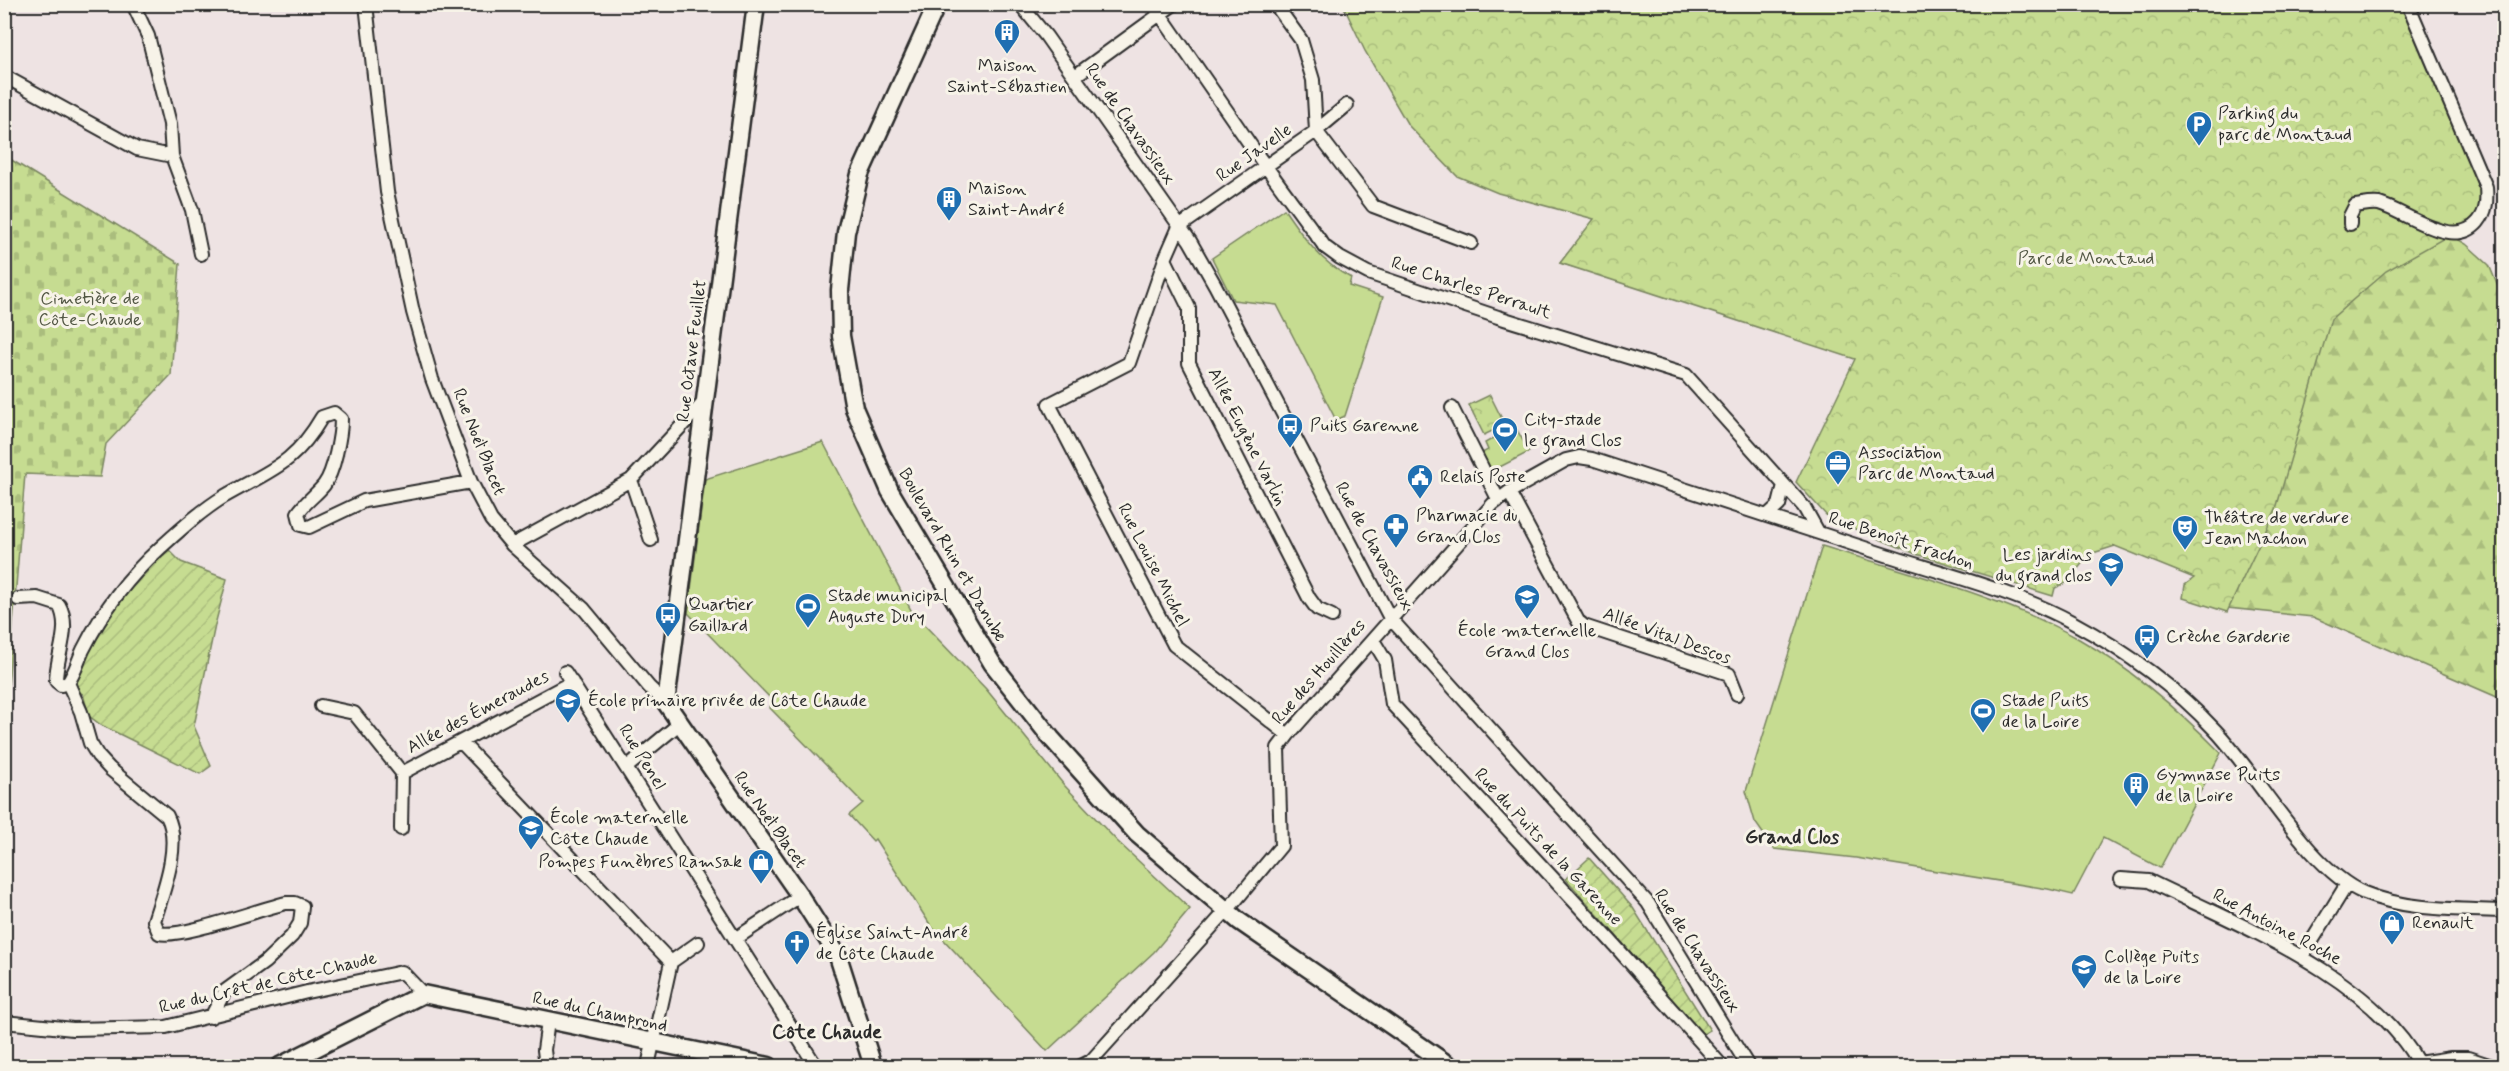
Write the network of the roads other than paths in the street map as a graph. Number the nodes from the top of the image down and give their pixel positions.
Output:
1 (133, 4) edge
2 (366, 4) edge
3 (756, 4) edge
4 (937, 4) edge
5 (1020, 4) edge
6 (1174, 4) edge
7 (1275, 4) edge
8 (2408, 4) edge
9 (1156, 10) edge
10 (4, 76) edge
11 (1075, 76) junction
12 (1347, 105) dead end
13 (1316, 131) junction
14 (172, 156) junction
15 (1265, 166) junction
16 (2350, 224) dead end
17 (1179, 227) junction
18 (1471, 243) dead end
19 (201, 254) dead end
20 (1164, 260) junction
21 (705, 402) junction
22 (1452, 408) dead end
23 (631, 480) junction
24 (471, 482) junction
25 (1784, 485) junction
26 (1509, 492) junction
27 (1498, 500) junction
28 (1767, 516) junction
29 (1818, 532) junction
30 (651, 540) dead end
31 (512, 545) junction
32 (18, 599) dead end
33 (1332, 615) dead end
34 (1390, 618) junction
35 (1373, 640) junction
36 (569, 677) joint
37 (68, 683) junction
38 (1737, 694) dead end
39 (666, 703) junction
40 (321, 706) dead end
41 (679, 724) junction
42 (1288, 735) junction
43 (461, 742) junction
44 (627, 767) junction
45 (402, 773) junction
46 (401, 829) dead end
47 (2121, 879) dead end
48 (2347, 884) junction
49 (800, 896) junction
50 (1226, 910) junction
51 (2505, 911) edge
52 (735, 939) junction
53 (698, 943) dead end
54 (2302, 957) junction
55 (671, 962) junction
56 (423, 994) junction
57 (211, 1017) junction
58 (4, 1022) edge
59 (548, 1022) junction
60 (652, 1043) junction
61 (2451, 1062) edge
62 (2419, 1065) edge
63 (280, 1066) edge
64 (546, 1066) edge
65 (648, 1066) edge
66 (769, 1066) edge
67 (816, 1066) edge
68 (873, 1066) edge
69 (1081, 1066) edge
70 (1450, 1066) edge
71 (1722, 1066) edge
72 (1748, 1066) edge
73 (2492, 1066) edge

1 - 14 street
2 - 24 street, Rue Noël Blacet
3 - 21 street, Rue Octave Feuillet
4 - 50 street, Boulevard Rhin et Danube
5 - 11 street, Rue de Chavassieux
6 - 9 street
7 - 13 street
8 - 16 street
9 - 11 street
9 - 15 street, Rue Charles Perrault
10 - 14 street
11 - 17 street, Rue de Chavassieux
12 - 13 street, Rue Javelle
13 - 15 street, Rue Javelle
13 - 18 street
14 - 19 street
15 - 17 street, Rue Javelle
15 - 25 street, Rue Charles Perrault
17 - 20 street
17 - 34 street, Rue de Chavassieux
20 - 33 street, Allée Eugène Varlin
20 - 42 street, Rue Louise Michel
21 - 23 street
21 - 39 street, Rue Octave Feuillet
22 - 27 street
23 - 30 street
23 - 31 street
24 - 31 street, Rue Noël Blacet
24 - 37 street
25 - 28 street
25 - 29 street, Rue Charles Perrault
26 - 27 street, Rue Benoît Frachon
26 - 28 street, Rue Benoît Frachon
26 - 38 street, Allée Vital Descos
27 - 34 street, Rue Benoît Frachon
28 - 29 street, Rue Benoît Frachon
29 - 48 street, Rue Benoît Frachon
31 - 39 street, Rue Noël Blacet
32 - 37 street
34 - 35 street, Rue des Houillères
34 - 72 street, Rue de Chavassieux
35 - 42 street, Rue des Houillères
35 - 71 street, Rue du Puits de la Garenne
36 - 43 street, Allée des Émeraudes
36 - 44 street, Rue Penel
37 - 57 street
39 - 41 street, Rue Noël Blacet
40 - 45 street, Allée des Émeraudes
41 - 44 street
41 - 49 street, Rue Noël Blacet
42 - 50 street, Rue des Houillères
43 - 45 street, Allée des Émeraudes
43 - 55 street
44 - 52 street, Rue Penel
45 - 46 street
47 - 54 street, Rue Antoine Roche
48 - 51 street, Rue Benoît Frachon
48 - 54 street
49 - 52 street
49 - 68 street, Rue Noël Blacet
50 - 69 street, Rue des Houillères
50 - 70 street, Boulevard Rhin et Danube
52 - 67 street, Rue Penel
53 - 55 street
54 - 62 street, Rue Antoine Roche
55 - 60 street
56 - 57 street, Rue du Crêt de Côte-Chaude
56 - 59 street, Rue du Champrond
56 - 63 street
57 - 58 street, Rue du Crêt de Côte-Chaude
59 - 60 street, Rue du Champrond
59 - 64 street
60 - 65 street
60 - 66 street, Rue du Champrond
61 - 62 street
61 - 73 street

